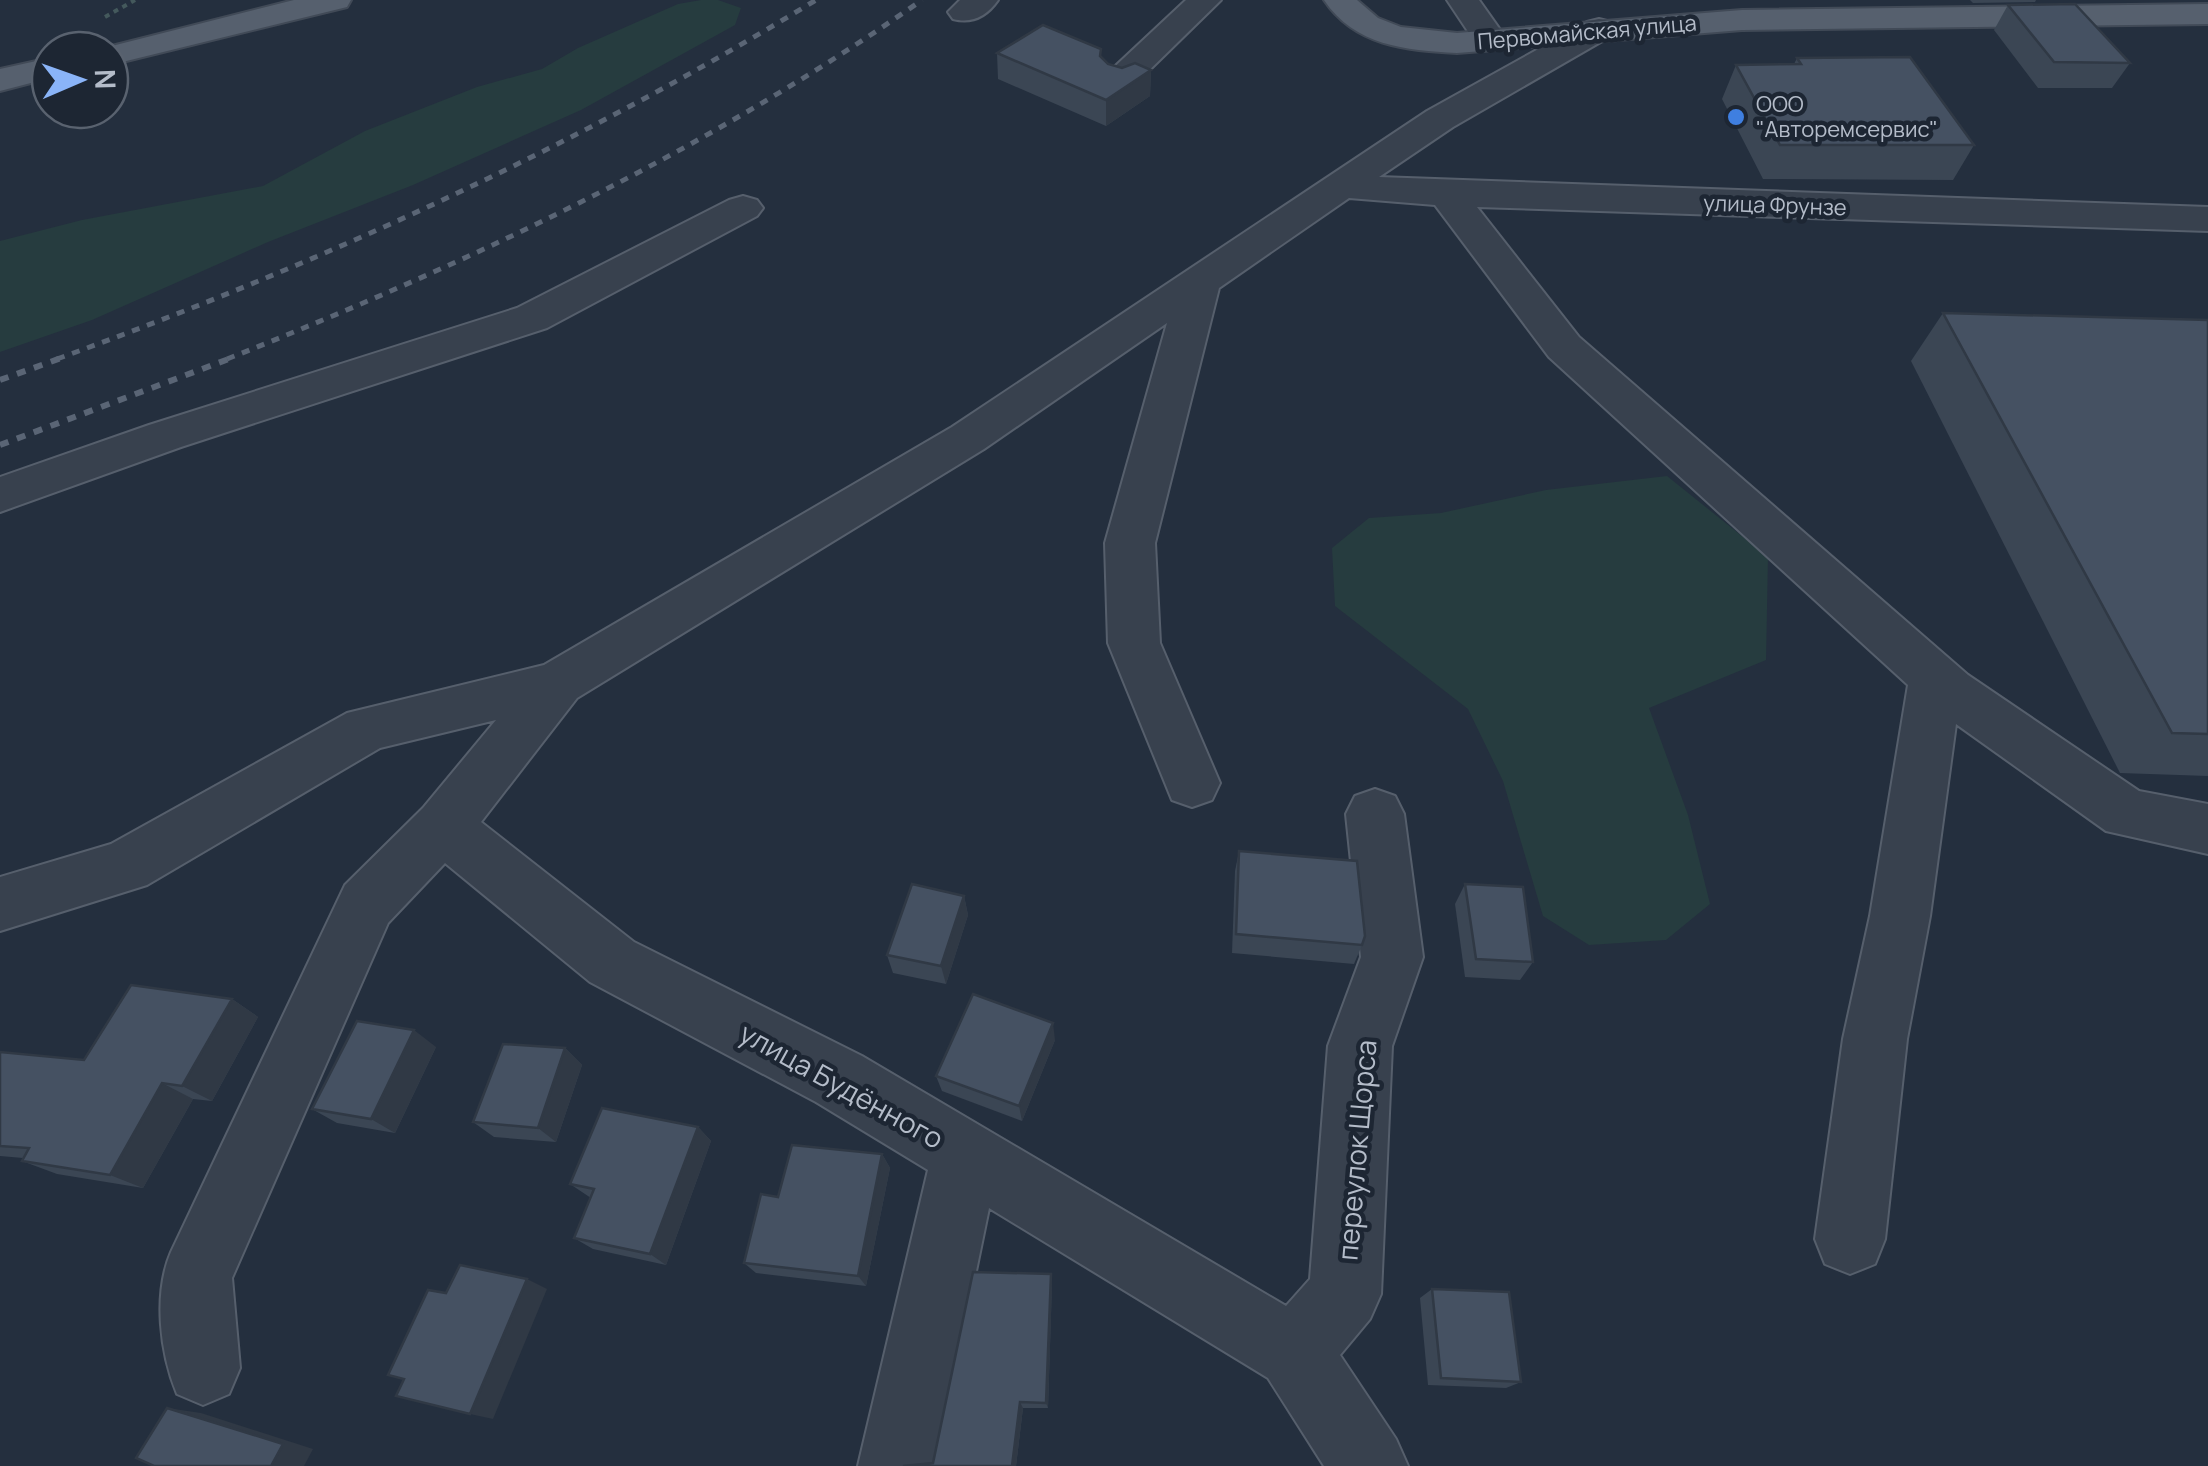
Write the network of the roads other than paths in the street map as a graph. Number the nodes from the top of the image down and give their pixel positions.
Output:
1 (336, 0) edge
2 (1205, 0) edge
3 (1340, 0) edge
4 (1464, 0) edge
5 (2208, 14) edge
6 (1600, 29) junction
7 (1490, 41) junction
8 (130, 49) edge
9 (30, 73) edge
10 (1120, 79) edge
11 (0, 80) edge
12 (1342, 186) junction
13 (1447, 194) junction
14 (743, 208) dead end
15 (2208, 219) edge
16 (1200, 281) junction
17 (0, 495) edge
18 (1936, 679) junction
19 (558, 683) junction
20 (1192, 783) dead end
21 (1375, 814) dead end
22 (443, 826) junction
23 (2208, 829) edge
24 (0, 904) edge
25 (966, 1154) junction
26 (1850, 1240) dead end
27 (1294, 1352) junction
28 (203, 1368) dead end
29 (897, 1466) edge
30 (1369, 1466) edge

1 - 8 main road
2 - 10 street
3 - 7 main road, Первомайская улица
4 - 7 street
5 - 6 main road, Первомайская улица
6 - 7 main road, Первомайская улица
6 - 12 street
9 - 11 main road
12 - 13 street, улица Фрунзе
12 - 16 street
13 - 15 street, улица Фрунзе
13 - 18 street
14 - 17 street
16 - 19 street
16 - 20 street
18 - 23 street
18 - 26 street
19 - 22 street
19 - 24 street
21 - 27 street, переулок Щорса
22 - 25 street, улица Будённого
22 - 28 street
25 - 27 street, улица Будённого
25 - 29 street
27 - 30 street, улица Будённого

